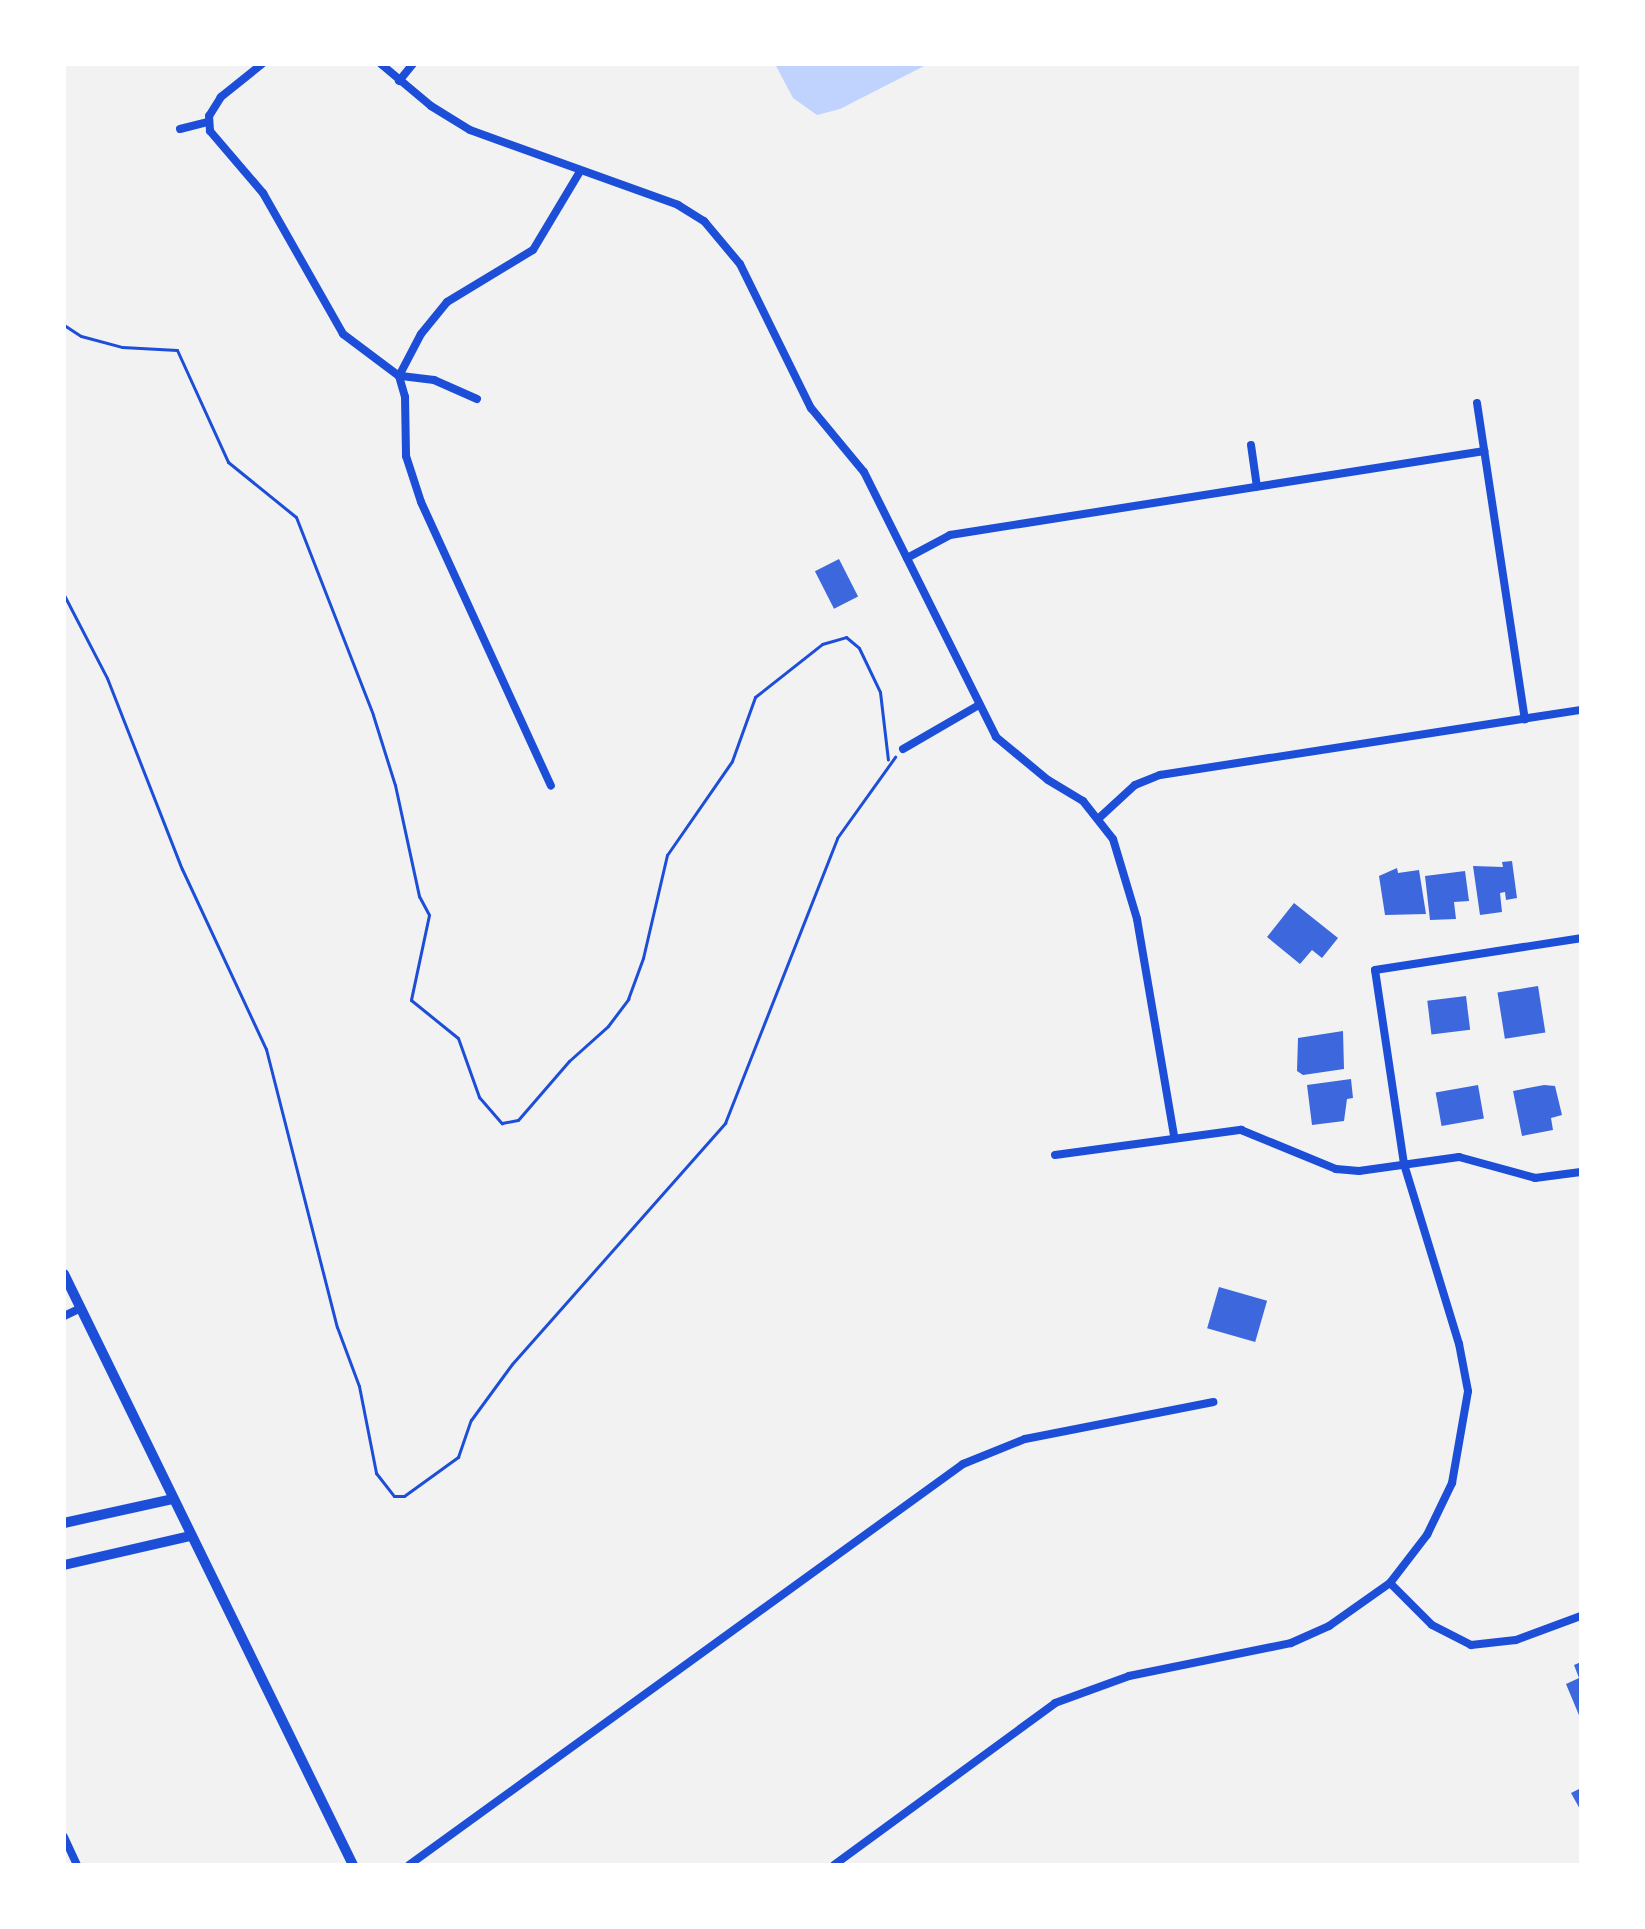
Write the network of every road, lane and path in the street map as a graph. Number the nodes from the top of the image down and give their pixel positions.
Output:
1 (262, 64) edge
2 (381, 64) edge
3 (413, 64) edge
4 (399, 81) junction
5 (208, 122) junction
6 (180, 129) dead end
7 (579, 173) junction
8 (64, 325) edge
9 (399, 376) junction
10 (477, 399) dead end
11 (1477, 403) dead end
12 (1251, 445) dead end
13 (1484, 451) junction
14 (1257, 487) junction
15 (907, 558) junction
16 (64, 595) edge
17 (979, 705) junction
18 (1581, 710) edge
19 (1525, 719) junction
20 (903, 749) joint
21 (888, 763) junction
22 (551, 786) dead end
23 (1098, 819) junction
24 (1581, 938) edge
25 (1174, 1136) junction
26 (1055, 1155) dead end
27 (1404, 1164) junction
28 (1581, 1172) edge
29 (64, 1274) edge
30 (81, 1308) junction
31 (64, 1316) edge
32 (1213, 1402) dead end
33 (173, 1499) junction
34 (64, 1523) edge
35 (191, 1536) junction
36 (64, 1565) edge
37 (1390, 1583) junction
38 (1581, 1616) edge
39 (64, 1837) edge
40 (77, 1865) edge
41 (353, 1865) edge
42 (409, 1865) edge
43 (834, 1865) edge

1 - 5 street
2 - 4 street
3 - 4 street
4 - 7 street
5 - 6 street
5 - 9 street
7 - 9 street
7 - 15 street
8 - 21 path
9 - 10 street
9 - 22 street
11 - 13 street
12 - 14 street
13 - 14 street
13 - 19 street
14 - 15 street
15 - 17 street
16 - 21 path
17 - 20 street
17 - 23 street
18 - 19 street
19 - 23 street
20 - 21 path
23 - 25 street
24 - 27 street
25 - 26 street
25 - 27 street
27 - 28 street
27 - 37 street
29 - 30 street
30 - 31 street
30 - 33 street
32 - 42 street
33 - 34 street
33 - 35 street
35 - 36 street
35 - 41 street
37 - 38 street
37 - 43 street
39 - 40 street

